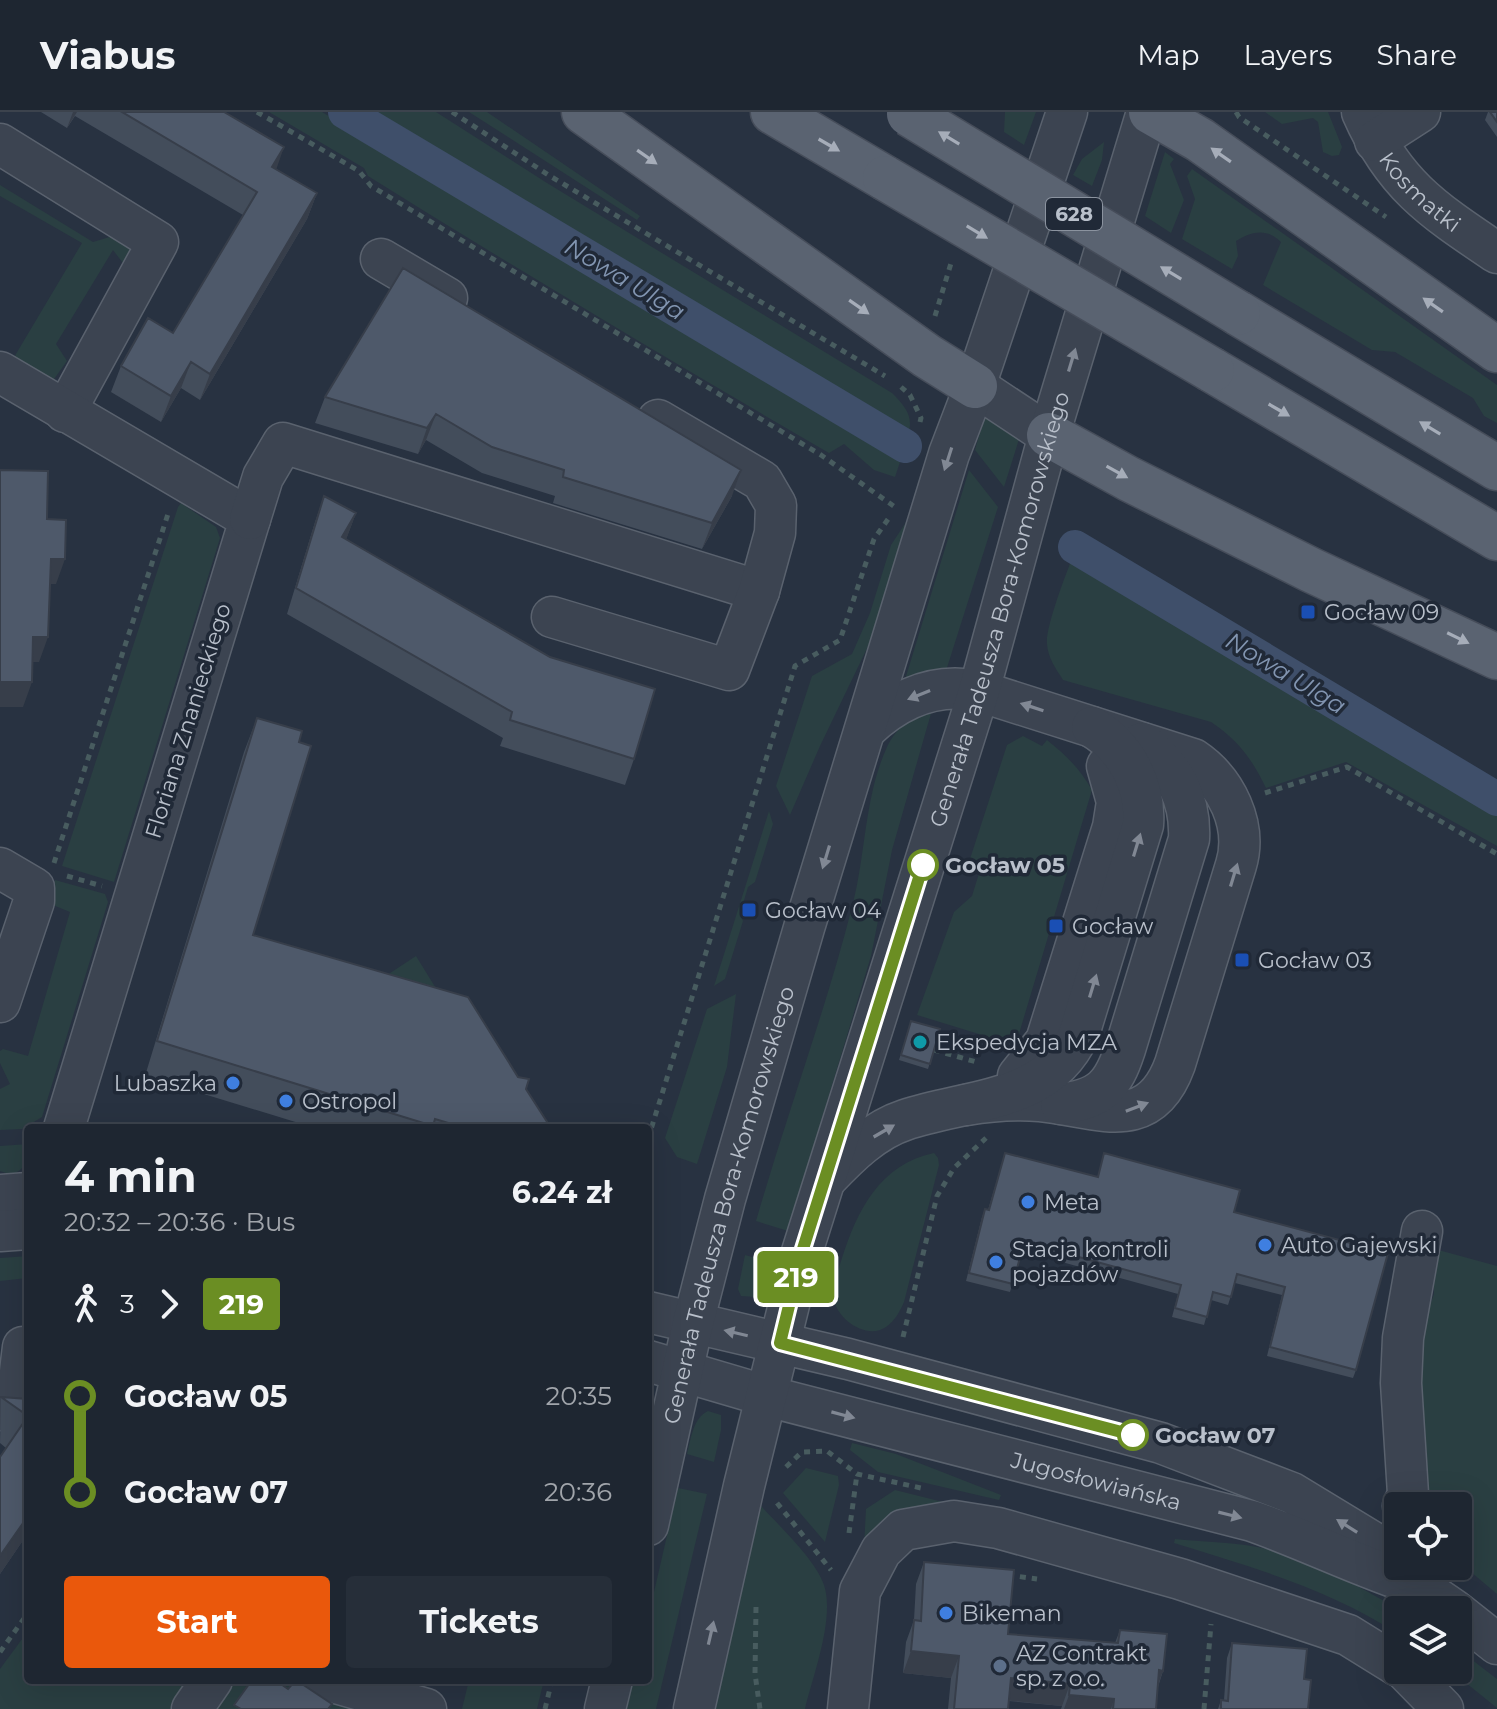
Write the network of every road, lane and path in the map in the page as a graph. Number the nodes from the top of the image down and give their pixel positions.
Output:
1 (257, 112) edge
2 (452, 112) edge
3 (584, 112) edge
4 (773, 112) edge
5 (1067, 112) edge
6 (1149, 112) edge
7 (1236, 112) edge
8 (1420, 112) edge
9 (907, 113) edge
10 (1368, 127) edge
11 (0, 144) edge
12 (1394, 222) dead end
13 (953, 253) dead end
14 (1497, 253) edge
15 (381, 259) dead end
16 (476, 315) edge
17 (915, 347) junction
18 (1497, 350) edge
19 (0, 372) edge
20 (975, 386) junction
21 (0, 402) edge
22 (626, 402) edge
23 (56, 406) junction
24 (919, 429) dead end
25 (1049, 435) junction
26 (1497, 468) edge
27 (900, 494) dead end
28 (896, 508) junction
29 (169, 510) dead end
30 (250, 519) junction
31 (1497, 538) edge
32 (759, 591) junction
33 (552, 617) dead end
34 (1497, 657) edge
35 (979, 691) junction
36 (1081, 722) junction
37 (867, 728) junction
38 (1131, 737) junction
39 (1257, 796) dead end
40 (1497, 854) edge
41 (0, 868) edge
42 (52, 871) dead end
43 (86, 881) dead end
44 (102, 886) dead end
45 (0, 1002) edge
46 (1061, 1104) junction
47 (979, 1118) junction
48 (65, 1124) edge
49 (652, 1126) edge
50 (824, 1181) junction
51 (24, 1193) edge
52 (0, 1195) edge
53 (24, 1229) edge
54 (0, 1231) edge
55 (1422, 1231) dead end
56 (652, 1313) edge
57 (693, 1323) junction
58 (780, 1343) junction
59 (17, 1347) edge
60 (900, 1353) dead end
61 (665, 1366) edge
62 (767, 1396) junction
63 (0, 1410) edge
64 (780, 1472) dead end
65 (857, 1474) junction
66 (652, 1488) edge
67 (931, 1491) dead end
68 (1408, 1492) edge
69 (768, 1511) dead end
70 (848, 1536) dead end
71 (1384, 1552) edge
72 (1384, 1557) edge
73 (831, 1570) dead end
74 (1007, 1575) edge
75 (1038, 1579) dead end
76 (1419, 1580) edge
77 (755, 1594) dead end
78 (1438, 1596) edge
79 (1211, 1618) dead end
80 (24, 1619) edge
81 (1472, 1624) edge
82 (1497, 1644) edge
83 (0, 1652) edge
84 (1384, 1657) edge
85 (209, 1684) edge
86 (340, 1684) edge
87 (434, 1684) edge
88 (551, 1684) edge
89 (611, 1684) edge
90 (1419, 1684) edge
91 (192, 1709) edge
92 (428, 1709) edge
93 (545, 1709) edge
94 (605, 1709) edge
95 (694, 1709) edge
96 (760, 1709) edge
97 (848, 1709) edge
98 (1204, 1709) edge
99 (1443, 1709) edge

1 - 28 path
2 - 24 path
3 -> 17 main road
4 -> 31 main road, bridge
5 - 20 street, Generała Tadeusza Bora-Komorowskiego
18 -> 6 main road
25 -> 6 street, Generała Tadeusza Bora-Komorowskiego
7 - 12 path
8 - 10 street
26 -> 9 main road, 628, bridge
10 - 14 street, Kosmatki
11 - 23 street
13 - 17 path
15 - 16 street
17 - 20 main road
19 - 23 street
20 - 25 street
20 -> 37 street, Generała Tadeusza Bora-Komorowskiego
21 - 23 street
22 - 32 street
23 - 30 street
25 -> 34 main road
25 - 35 street, Generała Tadeusza Bora-Komorowskiego
27 - 28 path
28 - 49 path
29 - 42 path
30 - 32 street, Floriana Znanieckiego
30 - 48 street, Floriana Znanieckiego
32 - 33 street
36 -> 35 street
35 -> 37 street
35 - 50 street, Generała Tadeusza Bora-Komorowskiego
36 - 38 street
47 -> 36 street
37 -> 57 street, Generała Tadeusza Bora-Komorowskiego
38 - 46 street
46 -> 38 street
39 - 40 path
41 - 45 street
43 - 44 path
46 - 47 street
50 -> 47 street
47 - 60 path
50 - 58 street, Generała Tadeusza Bora-Komorowskiego
51 - 52 street
53 - 54 street
55 - 68 street
56 - 57 street, Jugosłowiańska
58 -> 57 street, Jugosłowiańska
57 - 61 street, Generała Tadeusza Bora-Komorowskiego
58 - 62 street, Generała Tadeusza Bora-Komorowskiego
71 -> 58 street, Jugosłowiańska
59 - 63 street
61 - 62 street, Jugosłowiańska
61 - 66 street, Generała Tadeusza Bora-Komorowskiego
62 -> 72 street, Jugosłowiańska
95 -> 62 street, Generała Tadeusza Bora-Komorowskiego
64 - 65 path
65 - 67 path
65 - 70 path
69 - 73 path
74 - 75 path
76 - 78 street, Jugosłowiańska
77 - 96 path
79 - 98 path
80 - 83 path
81 - 82 street, Jugosłowiańska
84 - 97 street
85 - 91 street
86 - 92 street
87 - 92 street
88 - 93 path
89 - 94 street
90 - 99 street

